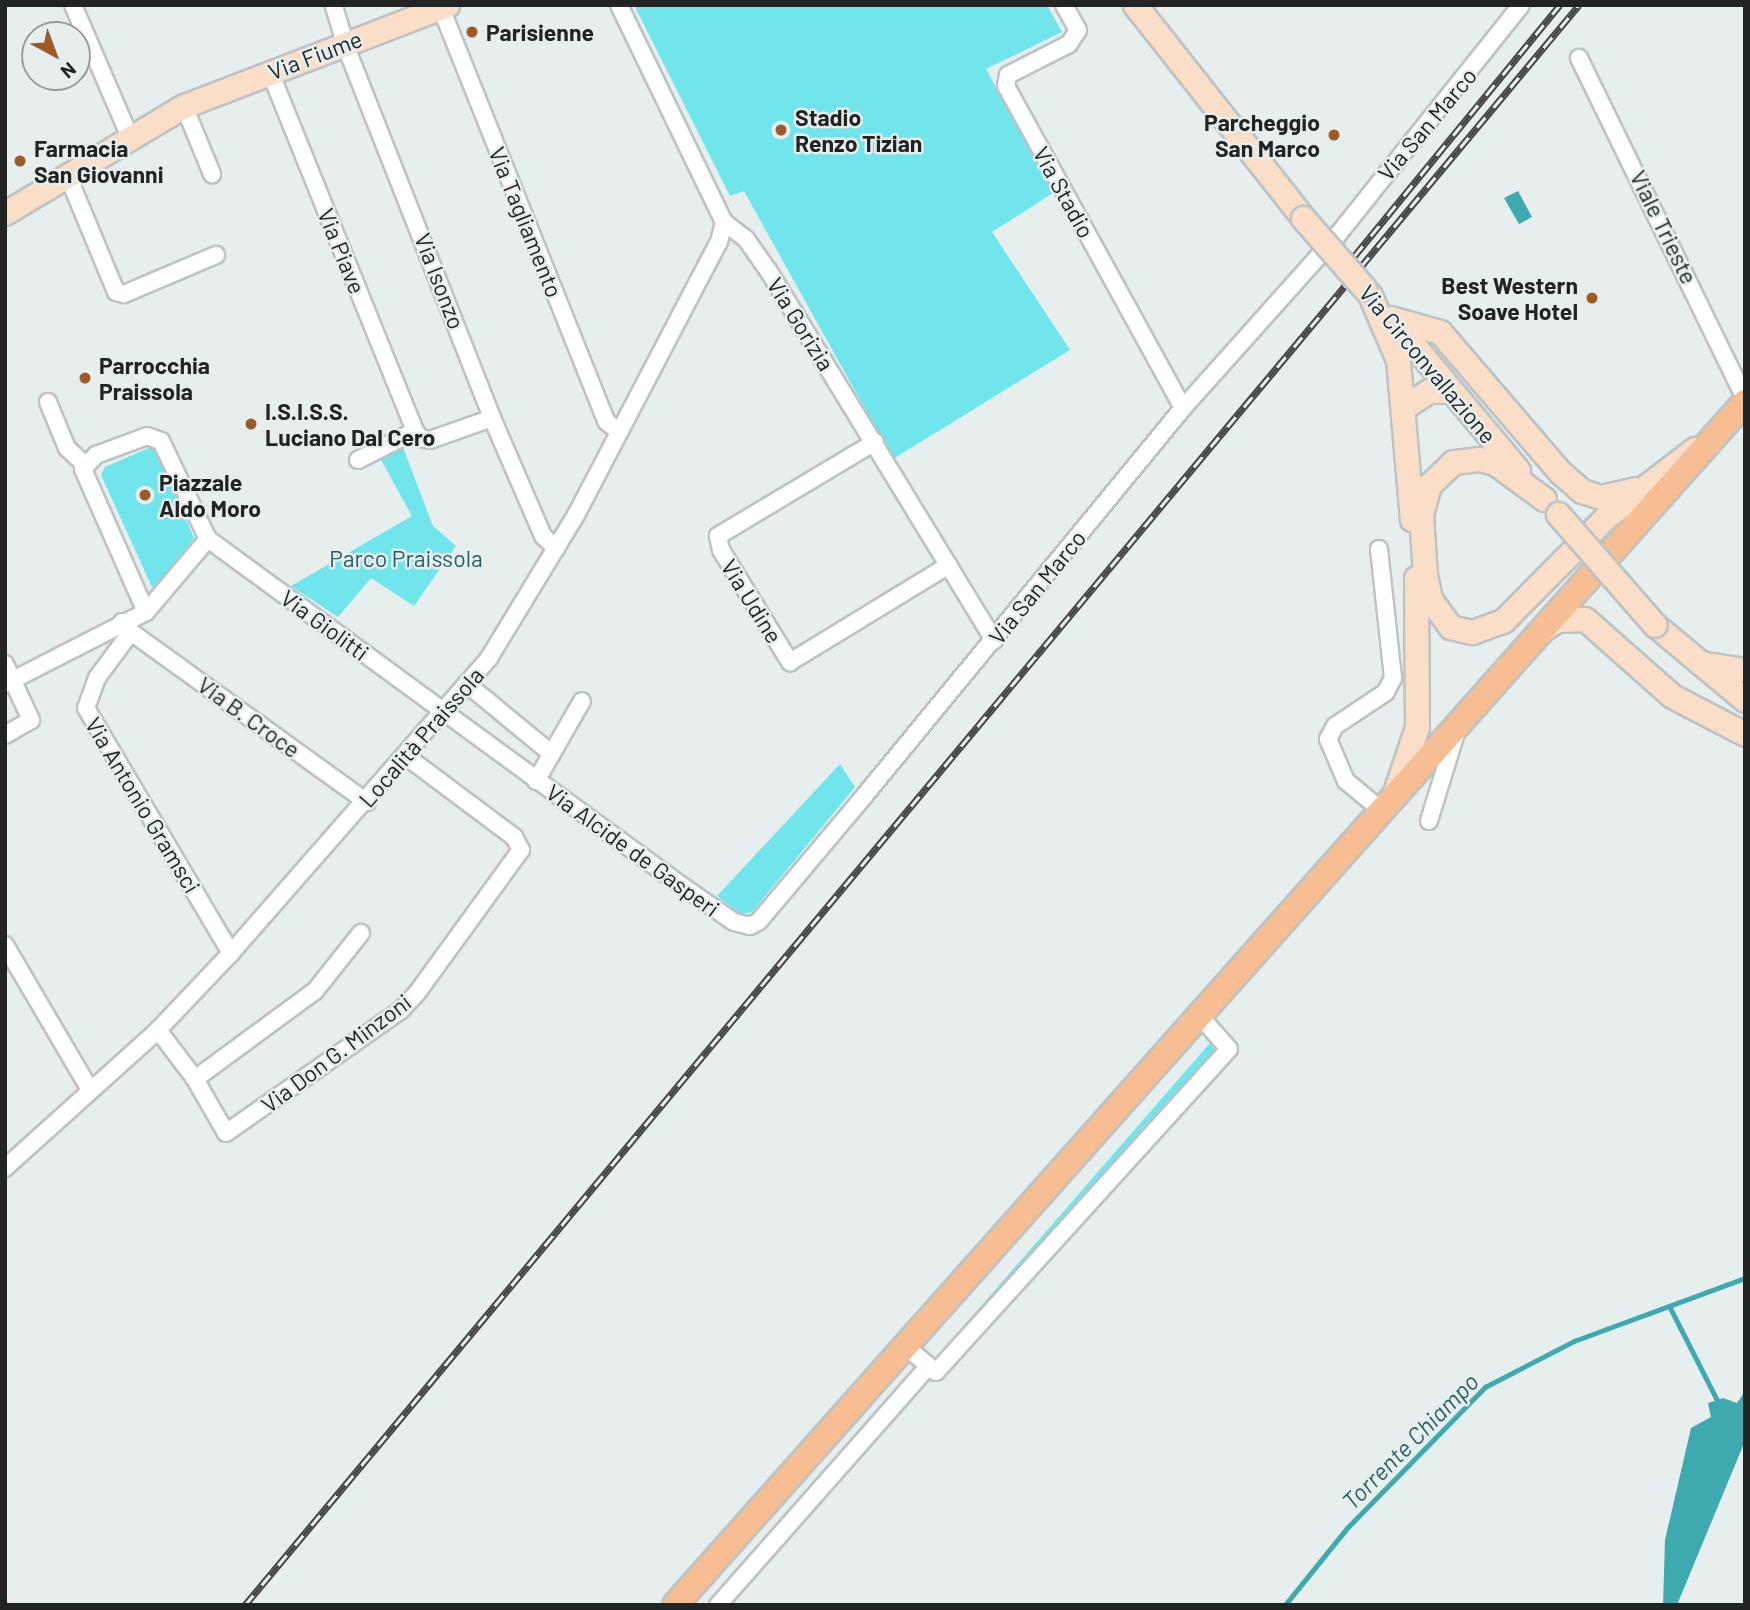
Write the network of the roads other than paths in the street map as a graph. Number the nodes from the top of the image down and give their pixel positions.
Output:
1 (73, 5) edge
2 (619, 5) edge
3 (1064, 5) edge
4 (1135, 5) edge
5 (1521, 5) edge
6 (444, 6) edge
7 (334, 7) dead end
8 (346, 43) junction
9 (1579, 58) dead end
10 (270, 72) junction
11 (184, 106) junction
12 (129, 135) junction
13 (67, 174) junction
14 (212, 174) dead end
15 (5, 213) edge
16 (724, 222) junction
17 (1332, 242) dead end
18 (216, 256) dead end
19 (1319, 257) dead end
20 (1367, 291) junction
21 (1391, 318) junction
22 (1448, 391) junction
23 (48, 402) dead end
24 (1404, 407) junction
25 (1183, 408) junction
26 (1742, 408) edge
27 (492, 418) junction
28 (415, 431) junction
29 (618, 431) junction
30 (1715, 435) junction
31 (875, 442) junction
32 (358, 460) dead end
33 (85, 465) junction
34 (1654, 480) junction
35 (1551, 507) junction
36 (208, 539) junction
37 (556, 548) junction
38 (1379, 549) dead end
39 (949, 565) junction
40 (146, 612) junction
41 (127, 627) junction
42 (1540, 631) junction
43 (994, 640) junction
44 (1693, 661) junction
45 (5, 664) edge
46 (1745, 670) edge
47 (9, 682) edge
48 (467, 684) junction
49 (1745, 700) edge
50 (582, 701) dead end
51 (442, 712) junction
52 (1459, 723) junction
53 (1745, 734) edge
54 (5, 735) edge
55 (552, 754) junction
56 (407, 757) junction
57 (536, 781) junction
58 (367, 802) junction
59 (1388, 803) junction
60 (1429, 821) dead end
61 (759, 921) joint
62 (360, 933) dead end
63 (5, 945) edge
64 (231, 953) junction
65 (1200, 1016) junction
66 (158, 1030) junction
67 (195, 1079) junction
68 (90, 1090) junction
69 (5, 1168) edge
70 (905, 1346) junction
71 (928, 1367) junction
72 (675, 1605) edge
73 (718, 1605) edge

1 - 12 street
2 - 16 street, Via Gorizia
3 - 25 street, Via Stadio
4 - 20 main road, Via Circonvallazione, bridge
5 - 17 street, Via San Marco
6 - 8 main road, Via Fiume
6 - 29 street, Via Tagliamento
7 - 8 street, Via Isonzo
8 - 10 main road, Via Fiume
8 - 27 street, Via Isonzo
9 - 26 street, Viale Trieste
10 - 11 main road, Via Fiume
10 - 28 street, Via Piave
11 - 12 main road, Via Fiume
11 - 14 street
12 - 13 main road, Via Fiume
13 - 15 main road, Via Fiume
13 - 18 street
16 - 29 street, Località Praissola
16 - 31 street, Via Gorizia
19 - 25 street, Via San Marco
20 - 21 main road, Via Circonvallazione
20 - 24 main road
21 - 22 main road, Via Circonvallazione
21 - 34 main road
22 - 24 main road
22 - 35 main road, Via Circonvallazione
23 - 33 street
24 - 59 main road
25 - 43 street, Via San Marco
26 - 30 main road
27 - 28 street
27 - 37 street, Via Isonzo
28 - 32 street
29 - 37 street, Località Praissola
30 - 34 main road
30 - 42 main road
31 - 39 street, Via Gorizia
31 - 39 street, Via Udine
33 - 36 street
33 - 40 street
34 - 35 main road
35 - 44 main road, Via Circonvallazione, bridge
36 - 40 street
36 - 51 street, Via Giolitti
37 - 48 street, Località Praissola
38 - 59 street
39 - 43 street, Via Gorizia
40 - 41 street
41 - 47 street
41 - 58 street, Via B. Croce
41 - 64 street, Via Antonio Gramsci
42 - 52 main road
42 - 53 main road
43 - 61 street, Via San Marco
44 - 46 main road
44 - 49 main road, Via Circonvallazione
45 - 47 street
47 - 54 street
48 - 51 street, Località Praissola
48 - 55 street, Via Alcide de Gasperi
50 - 55 street, Via Alcide de Gasperi
51 - 56 street, Località Praissola
51 - 57 street, Via Giolitti
52 - 59 main road
52 - 60 street
55 - 57 street, Via Alcide de Gasperi
56 - 58 street, Località Praissola
56 - 67 street, Via Don G. Minzoni
57 - 61 street, Via Alcide de Gasperi
58 - 64 street, Località Praissola
59 - 65 main road
62 - 67 street
63 - 68 street
64 - 66 street, Località Praissola
65 - 70 main road
65 - 71 street
66 - 67 street, Via Don G. Minzoni
66 - 68 street, Località Praissola
68 - 69 street, Località Praissola
70 - 71 street
70 - 72 main road
71 - 73 street

